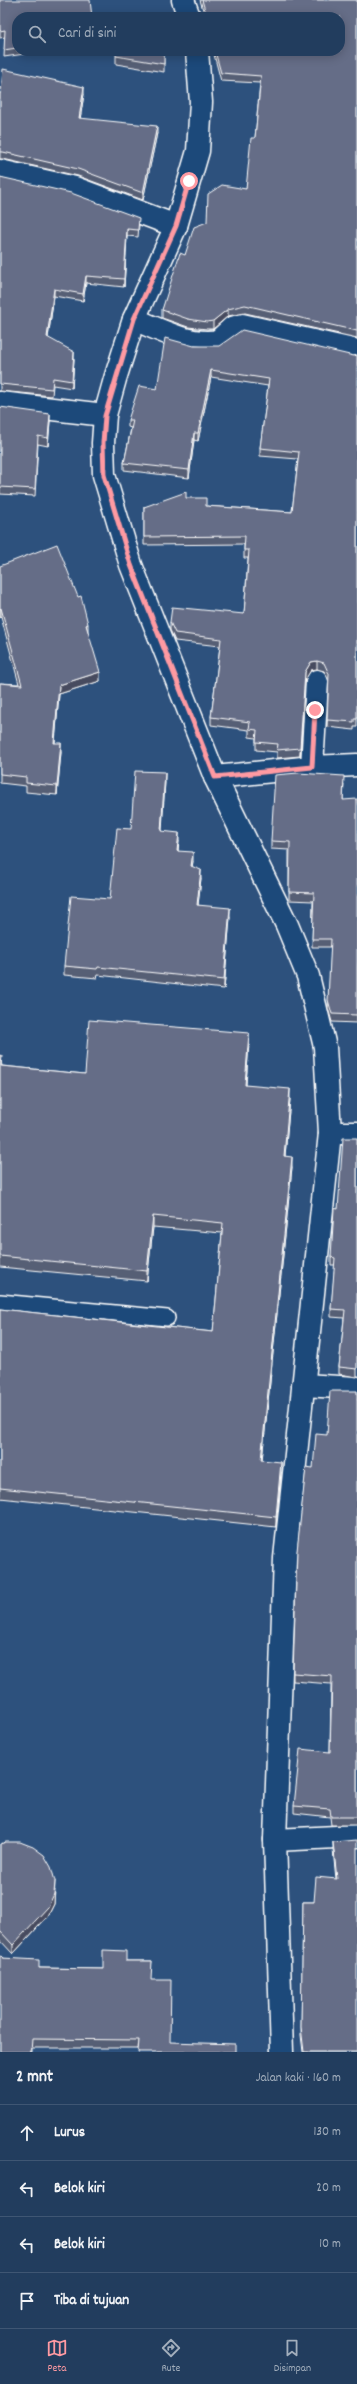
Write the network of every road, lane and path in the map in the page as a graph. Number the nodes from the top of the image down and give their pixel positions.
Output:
1 (183, 0) edge
2 (187, 12) edge
3 (197, 56) edge
4 (0, 171) edge
5 (176, 226) junction
6 (134, 319) junction
7 (357, 351) edge
8 (0, 403) edge
9 (105, 416) junction
10 (317, 681) dead end
11 (357, 765) edge
12 (312, 767) junction
13 (215, 777) junction
14 (330, 1133) junction
15 (357, 1133) edge
16 (0, 1302) edge
17 (167, 1318) dead end
18 (303, 1385) junction
19 (357, 1388) edge
20 (357, 1836) edge
21 (275, 1840) junction
22 (282, 2052) edge

1 - 2 street
3 - 5 street
4 - 5 street
5 - 6 street
6 - 7 street
6 - 9 street
8 - 9 street
9 - 13 street
10 - 12 street
11 - 12 street
12 - 13 street
13 - 14 street
14 - 15 street
14 - 18 street
16 - 17 lane
18 - 19 street
18 - 21 street
20 - 21 street
21 - 22 street

